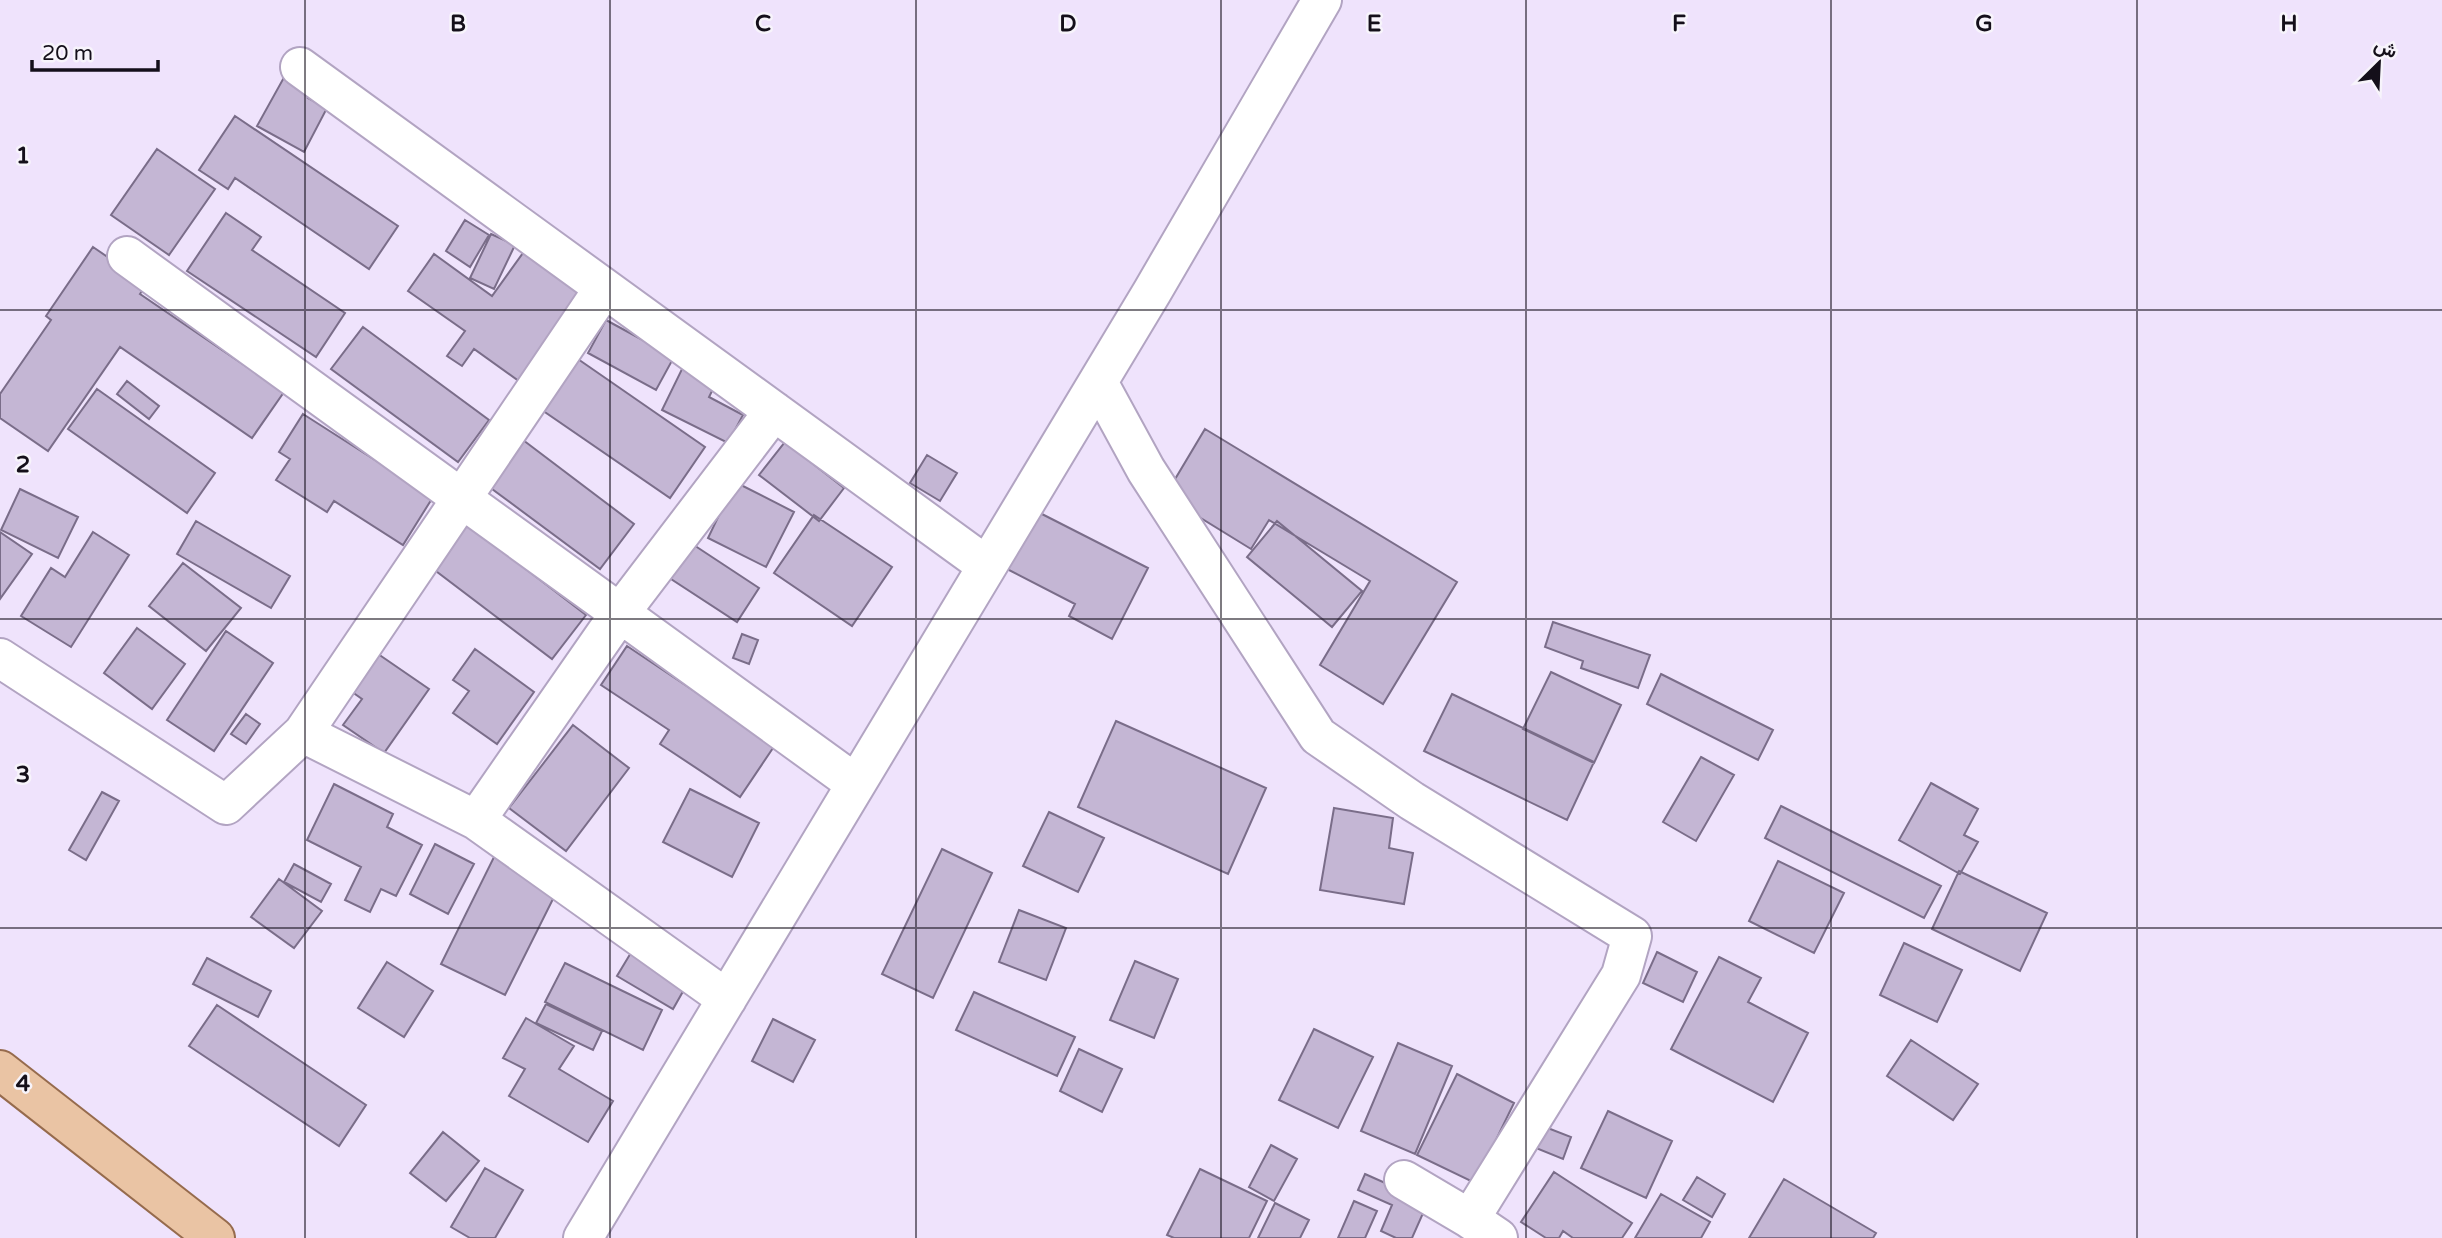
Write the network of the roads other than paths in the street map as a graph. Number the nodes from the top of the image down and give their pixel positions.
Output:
1 (1322, 0) edge
2 (300, 67) dead end
3 (127, 256) dead end
4 (604, 288) junction
5 (1098, 382) junction
6 (774, 411) junction
7 (462, 498) junction
8 (987, 566) junction
9 (620, 613) junction
10 (0, 658) edge
11 (303, 733) junction
12 (856, 784) junction
13 (476, 820) junction
14 (727, 999) junction
15 (0, 1070) edge
16 (1404, 1180) dead end
17 (1484, 1228) edge
18 (215, 1238) edge
19 (583, 1238) edge

1 - 5 street
2 - 4 street
3 - 7 street
4 - 6 street
4 - 7 street
5 - 8 street
5 - 17 street
6 - 8 street
6 - 9 street
7 - 9 street
7 - 11 street
8 - 12 street
9 - 12 street
9 - 13 street
10 - 11 street
11 - 13 street
12 - 14 street
13 - 14 street
14 - 19 street
15 - 18 main road
16 - 17 street

